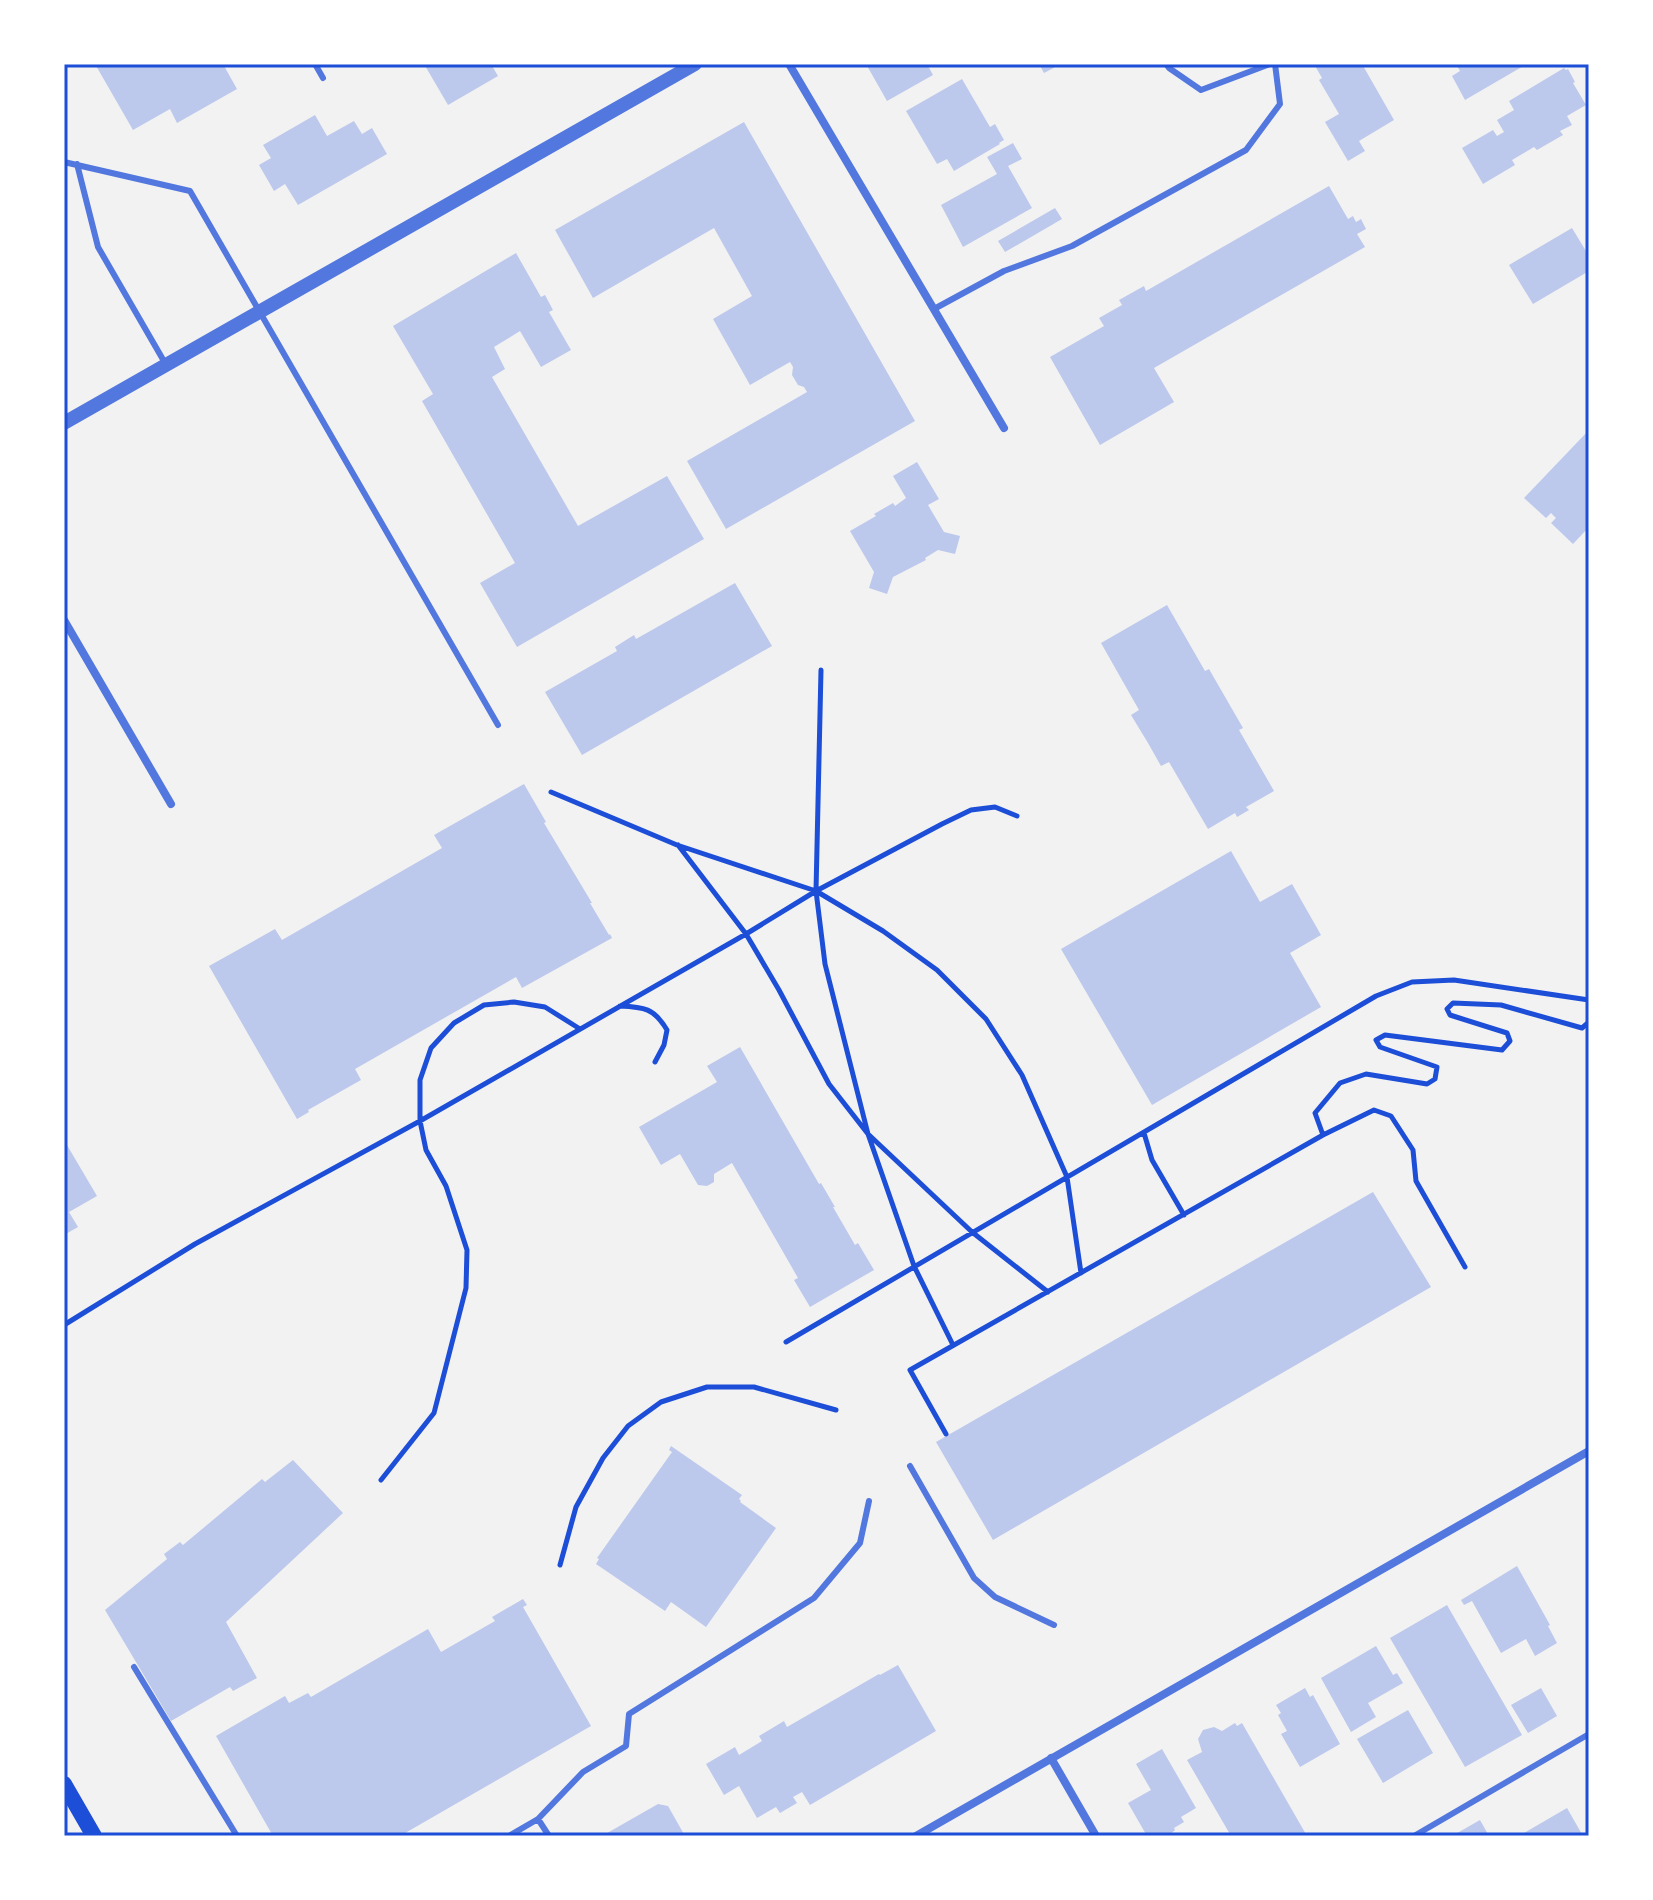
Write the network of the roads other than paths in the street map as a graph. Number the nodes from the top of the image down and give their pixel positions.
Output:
1 (315, 64) edge
2 (695, 64) edge
3 (789, 64) edge
4 (1166, 64) edge
5 (1272, 64) edge
6 (323, 78) dead end
7 (64, 162) edge
8 (77, 164) junction
9 (934, 309) junction
10 (260, 311) junction
11 (166, 365) junction
12 (64, 423) edge
13 (1004, 428) dead end
14 (64, 620) edge
15 (498, 725) dead end
16 (171, 804) dead end
17 (1589, 1451) edge
18 (910, 1466) dead end
19 (869, 1501) dead end
20 (1054, 1625) dead end
21 (134, 1667) dead end
22 (1589, 1734) edge
23 (1051, 1758) junction
24 (64, 1784) edge
25 (538, 1819) junction
26 (94, 1836) edge
27 (237, 1836) edge
28 (509, 1836) edge
29 (549, 1836) edge
30 (916, 1836) edge
31 (1096, 1836) edge
32 (1414, 1836) edge

1 - 6 lane
2 - 10 street
3 - 9 street
4 - 5 lane
5 - 9 lane
7 - 8 lane
8 - 10 lane
8 - 11 lane
9 - 13 street
10 - 11 street
10 - 15 lane
11 - 12 street
14 - 16 street
17 - 23 street
18 - 20 lane
19 - 25 lane
21 - 27 lane
22 - 32 lane
23 - 30 street
23 - 31 street
24 - 26 main road
25 - 28 lane
25 - 29 lane

